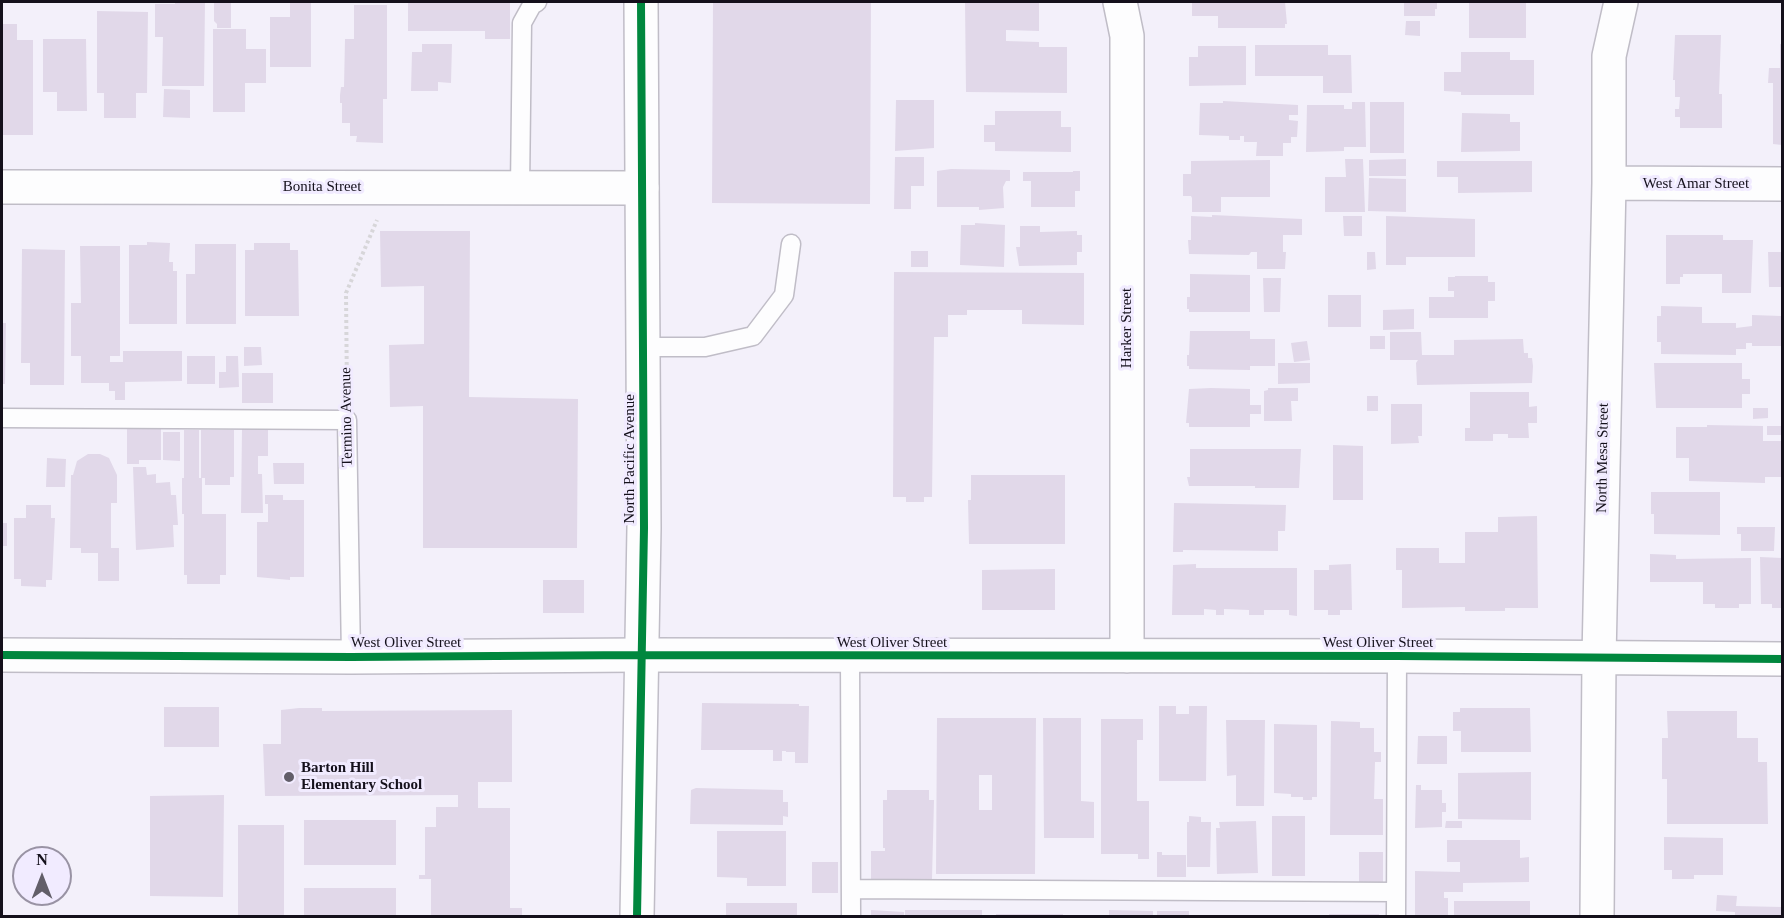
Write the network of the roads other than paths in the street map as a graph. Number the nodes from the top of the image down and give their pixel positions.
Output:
1 (537, 2) edge
2 (641, 2) edge
3 (1120, 2) edge
4 (1621, 2) edge
5 (1609, 183) junction
6 (1782, 184) edge
7 (2, 187) edge
8 (520, 188) junction
9 (642, 188) junction
10 (791, 244) dead end
11 (643, 347) junction
12 (2, 418) edge
13 (2, 655) edge
14 (640, 655) junction
15 (850, 656) junction
16 (1127, 656) junction
17 (1397, 656) junction
18 (351, 657) junction
19 (1599, 658) junction
20 (1782, 659) edge
21 (851, 890) junction
22 (1396, 892) junction
23 (637, 916) edge
24 (851, 916) edge
25 (1396, 916) edge
26 (1597, 916) edge

1 - 8 lane
2 - 9 street, North Pacific Avenue
3 - 16 street, Harker Street
4 - 5 street, North Mesa Street
5 - 6 street, West Amar Street
5 - 19 street, North Mesa Street
7 - 8 street, Bonita Street
8 - 9 street, Bonita Street
9 - 11 street, North Pacific Avenue
10 - 11 lane
11 - 14 street, North Pacific Avenue
12 - 18 lane, Termino Avenue
13 - 18 street, West Oliver Street
14 - 15 street, West Oliver Street
14 - 18 street, West Oliver Street
14 - 23 street, North Pacific Avenue
15 - 16 street, West Oliver Street
15 - 21 lane
16 - 17 street, West Oliver Street
17 - 19 street, West Oliver Street
17 - 22 lane
19 - 20 street, West Oliver Street
19 - 26 street, North Mesa Street
21 - 22 lane
21 - 24 lane
22 - 25 lane

